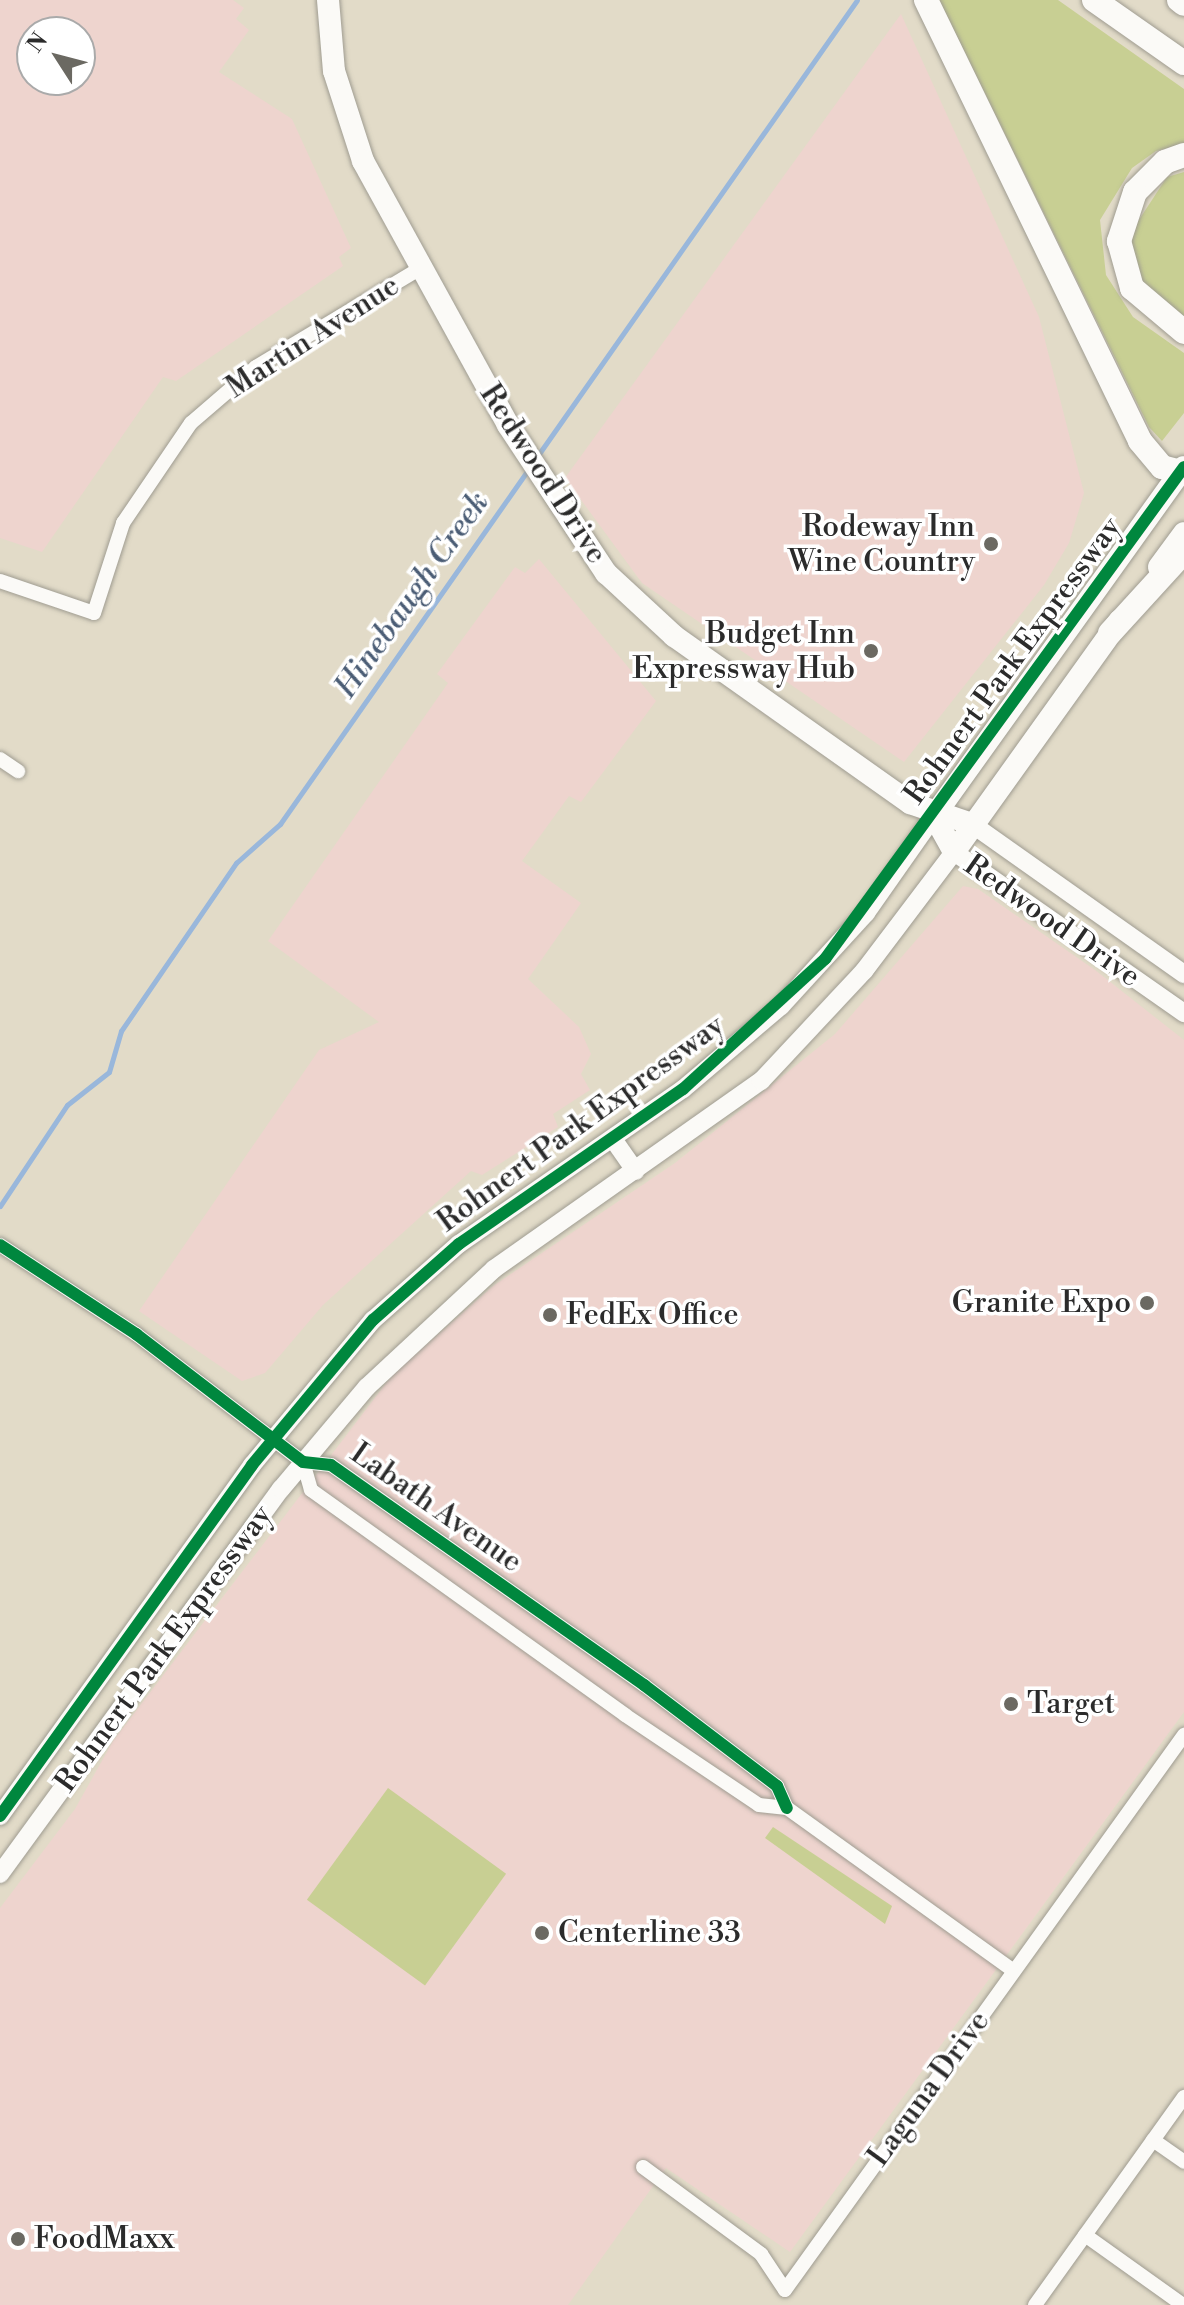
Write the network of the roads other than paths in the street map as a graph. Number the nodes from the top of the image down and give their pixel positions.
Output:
1 (328, 0) edge
2 (926, 0) edge
3 (1094, 0) edge
4 (1179, 0) edge
5 (1184, 4) edge
6 (1184, 63) edge
7 (1184, 155) edge
8 (419, 269) junction
9 (1184, 332) edge
10 (1182, 471) edge
11 (1184, 533) edge
12 (1184, 552) edge
13 (0, 581) edge
14 (1110, 633) junction
15 (0, 759) edge
16 (18, 771) dead end
17 (934, 816) junction
18 (972, 824) junction
19 (954, 852) junction
20 (1184, 974) edge
21 (1184, 1013) edge
22 (613, 1139) junction
23 (635, 1171) junction
24 (0, 1245) edge
25 (273, 1438) junction
26 (303, 1462) junction
27 (1184, 1735) edge
28 (787, 1808) junction
29 (0, 1816) edge
30 (0, 1874) edge
31 (1014, 1971) junction
32 (1184, 2097) edge
33 (1153, 2140) junction
34 (1184, 2162) edge
35 (643, 2167) dead end
36 (1085, 2235) junction
37 (1035, 2305) edge
38 (1183, 2305) edge

1 - 8 main road, Redwood Drive
2 - 10 highway
3 - 6 highway
4 - 5 highway
7 - 9 highway
8 - 13 street, Martin Avenue
8 - 17 main road, Redwood Drive
10 - 17 main road, Rohnert Park Expressway
11 - 14 main road, Rohnert Park Expressway
12 - 14 highway
14 - 18 main road, Rohnert Park Expressway
15 - 16 street
17 - 18 main road, Redwood Drive
17 - 19 main road, Redwood Drive
17 - 22 main road, Rohnert Park Expressway
18 - 19 main road, Rohnert Park Expressway
18 - 20 main road, Redwood Drive
19 - 21 main road, Redwood Drive
19 - 23 main road, Rohnert Park Expressway
22 - 23 main road
22 - 25 main road, Rohnert Park Expressway
23 - 26 main road, Rohnert Park Expressway
24 - 25 street, Labath Avenue
25 - 26 street, Labath Avenue
25 - 29 main road, Rohnert Park Expressway
26 - 28 street, Labath Avenue
26 - 28 street, Labath Avenue
26 - 30 main road, Rohnert Park Expressway
27 - 31 street, Laguna Drive
28 - 31 street, Labath Avenue
31 - 35 street, Laguna Drive
32 - 33 street
33 - 34 street
33 - 36 street
36 - 37 street
36 - 38 street

